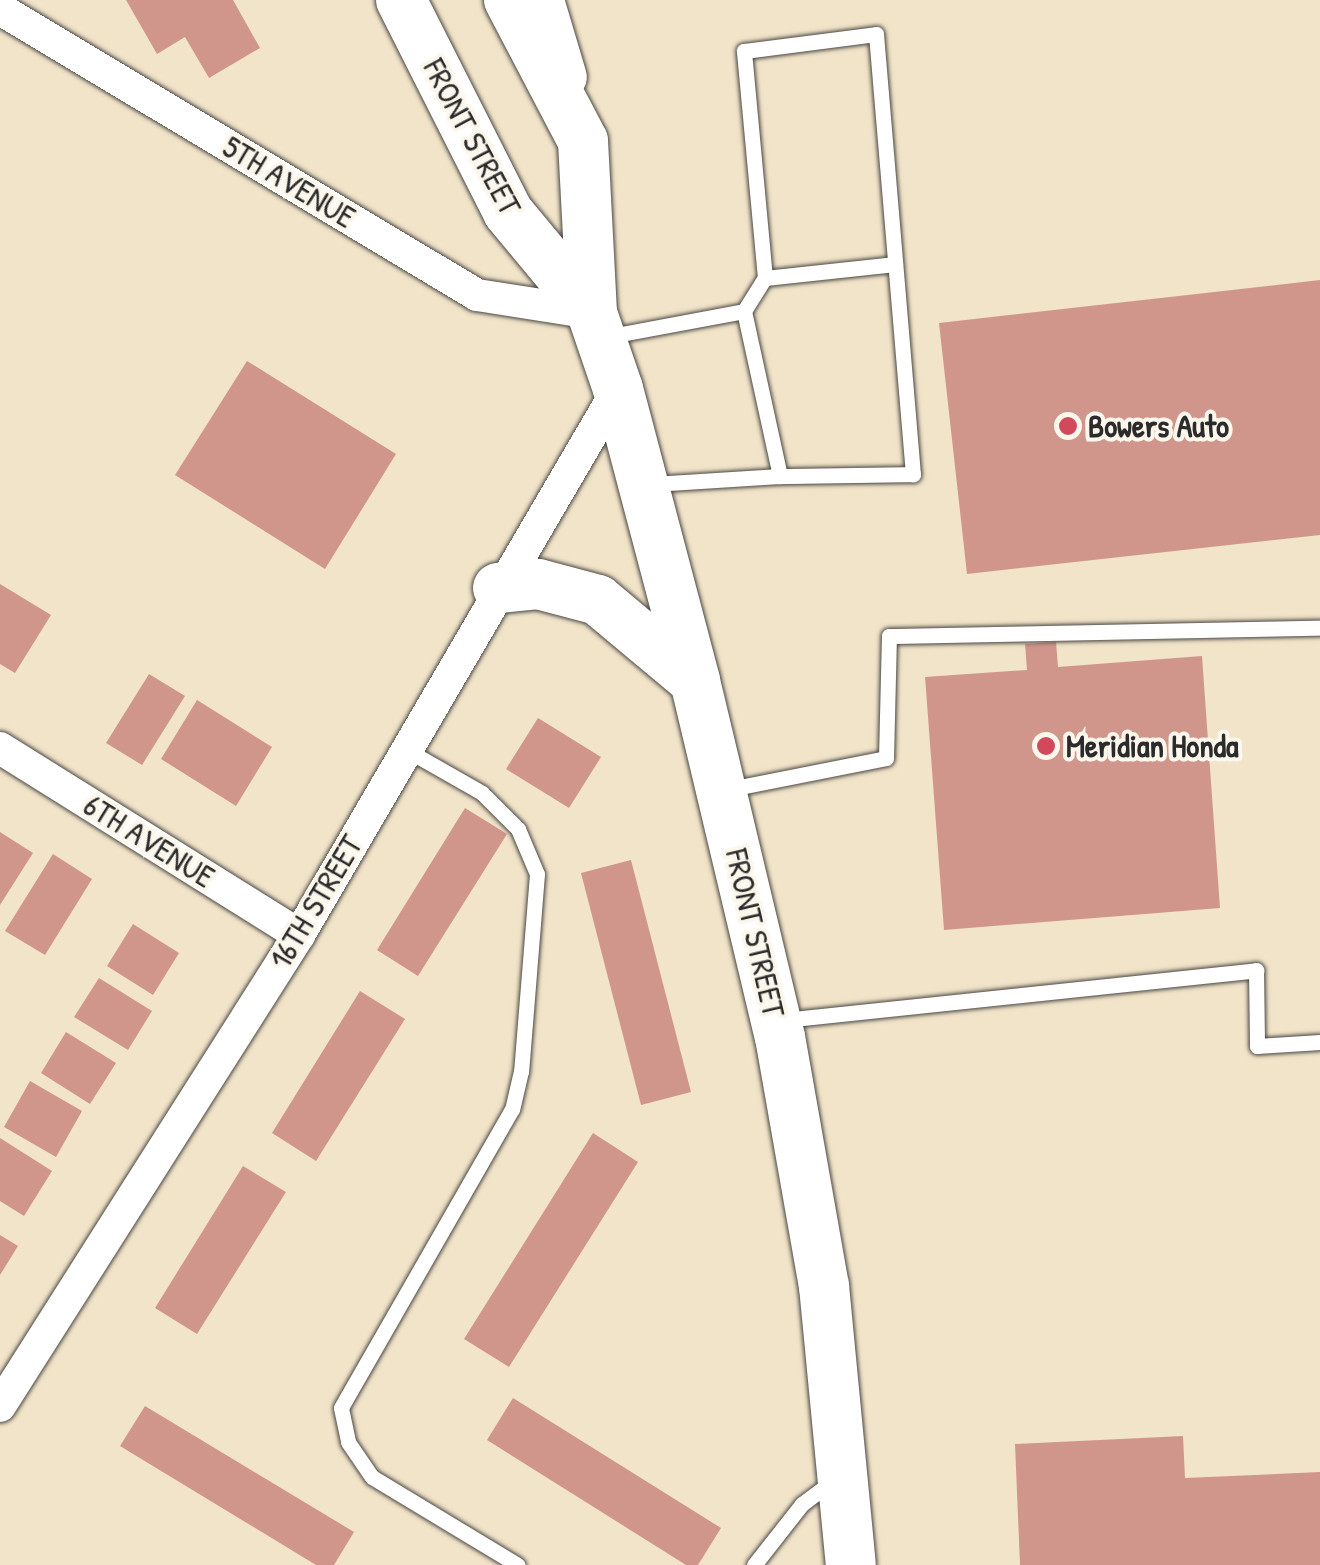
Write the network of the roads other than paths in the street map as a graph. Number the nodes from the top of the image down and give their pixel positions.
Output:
1 (401, 0) edge
2 (509, 0) edge
3 (541, 0) edge
4 (4, 10) edge
5 (583, 141) junction
6 (896, 264) junction
7 (766, 278) junction
8 (744, 312) junction
9 (596, 325) junction
10 (618, 389) junction
11 (780, 476) junction
12 (643, 485) junction
13 (498, 588) junction
14 (1320, 628) edge
15 (695, 681) junction
16 (0, 748) edge
17 (406, 749) junction
18 (722, 791) junction
19 (299, 935) junction
20 (776, 1020) junction
21 (1320, 1042) edge
22 (0, 1406) edge
23 (842, 1473) junction
24 (518, 1565) edge
25 (754, 1565) edge
26 (851, 1565) edge

1 - 9 main road, FRONT STREET
2 - 5 main road, FRONT STREET
3 - 5 main road
4 - 9 street, 5TH AVENUE
5 - 9 main road, FRONT STREET
6 - 7 lane
6 - 7 lane
6 - 11 lane
7 - 8 lane
8 - 9 lane
8 - 11 lane
9 - 10 main road, FRONT STREET
10 - 12 main road, FRONT STREET
10 - 13 street, 16TH STREET
11 - 12 lane
12 - 15 main road, FRONT STREET
13 - 15 main road
13 - 17 street, 16TH STREET
14 - 18 lane
15 - 18 main road, FRONT STREET
16 - 19 street, 6TH AVENUE
17 - 19 street, 16TH STREET
17 - 24 lane
18 - 20 main road, FRONT STREET
19 - 22 street, 16TH STREET
20 - 21 lane
20 - 23 main road, FRONT STREET
23 - 25 lane
23 - 26 main road, FRONT STREET

